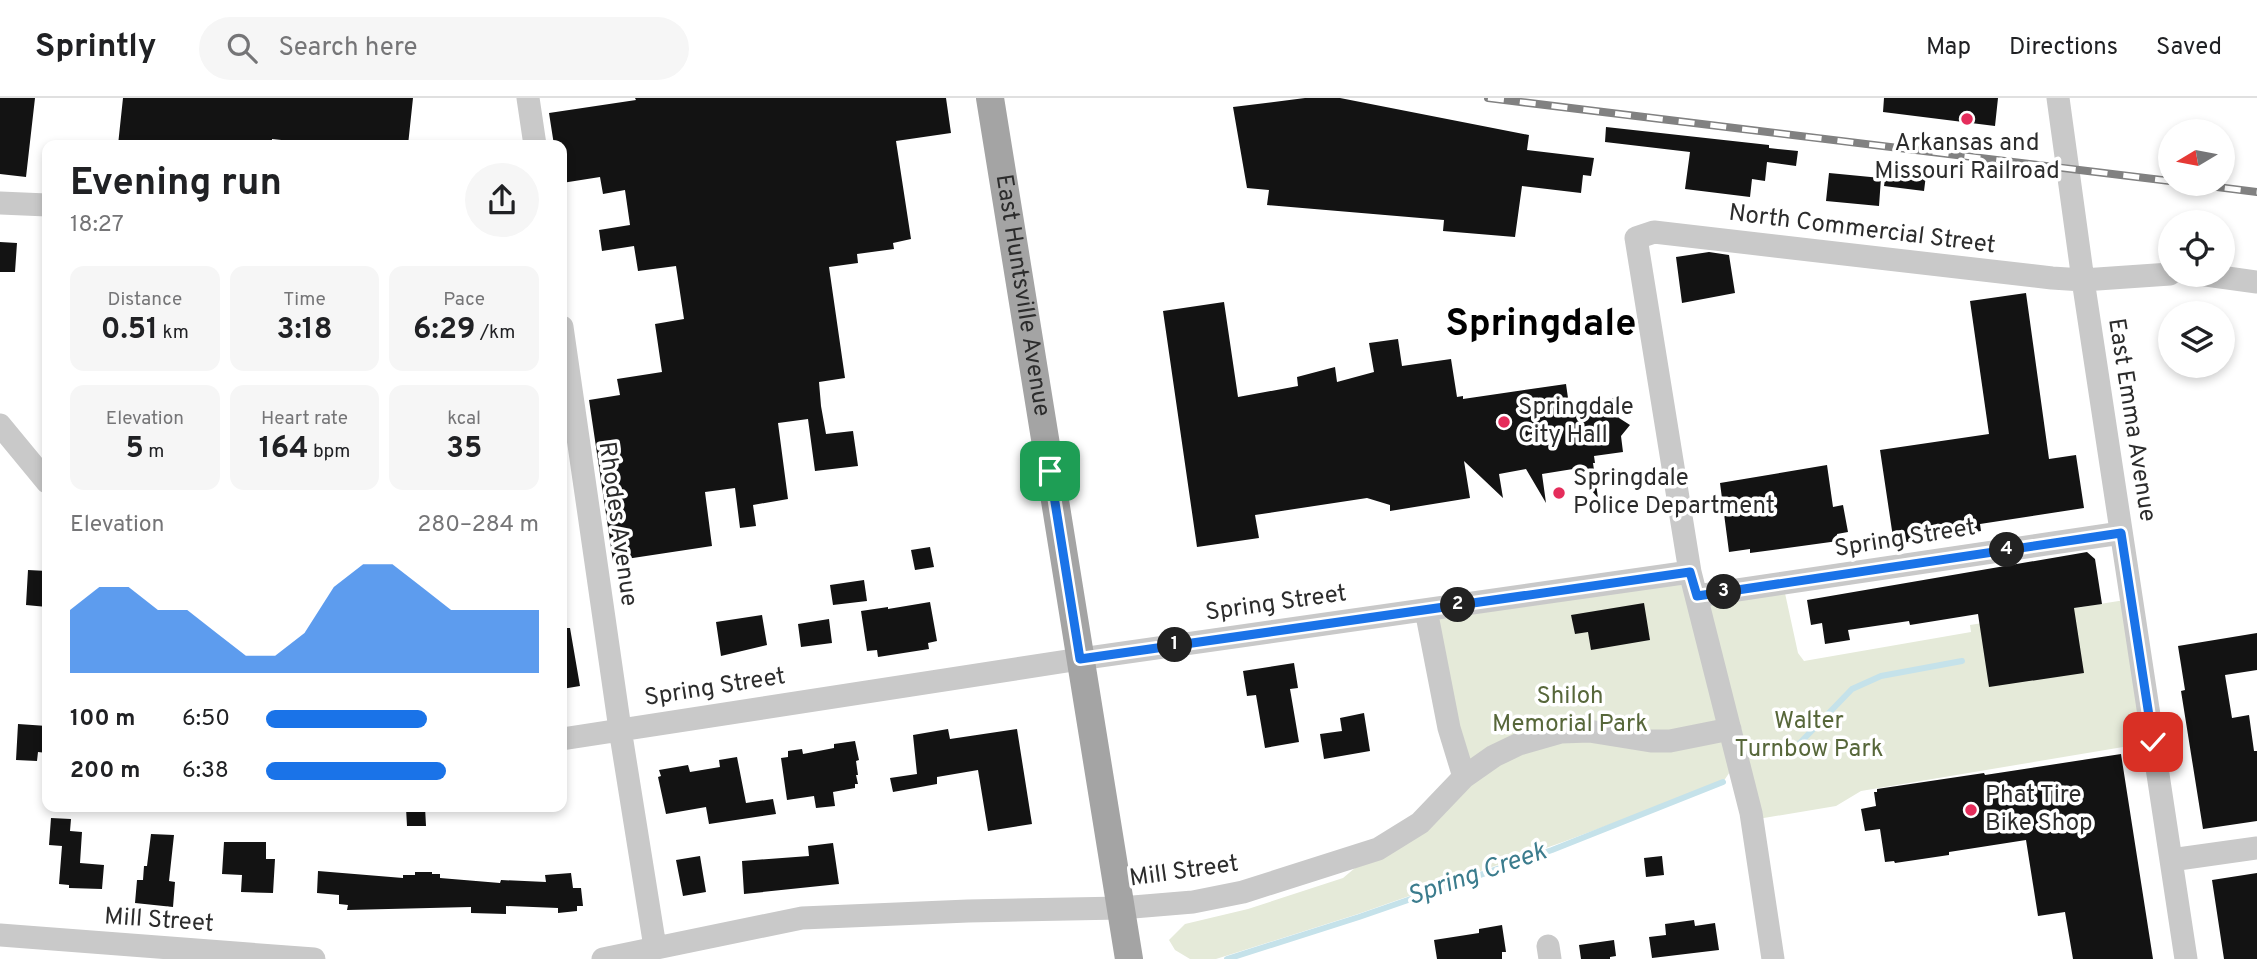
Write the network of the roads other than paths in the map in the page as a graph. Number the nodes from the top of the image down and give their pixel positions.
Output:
1 (528, 98) edge
2 (990, 98) edge
3 (2058, 98) edge
4 (534, 140) edge
5 (0, 203) edge
6 (42, 205) edge
7 (2158, 275) edge
8 (2235, 279) edge
9 (2083, 280) junction
10 (2257, 282) edge
11 (567, 362) edge
12 (0, 425) edge
13 (42, 476) edge
14 (2121, 533) junction
15 (1690, 572) junction
16 (1697, 596) junction
17 (1426, 610) junction
18 (1080, 659) junction
19 (620, 729) junction
20 (1730, 729) junction
21 (567, 738) edge
22 (1464, 777) junction
23 (2257, 848) edge
24 (2171, 860) junction
25 (1121, 908) junction
26 (0, 935) edge
27 (655, 947) junction
28 (314, 959) edge
29 (603, 959) edge
30 (1129, 959) edge
31 (1773, 959) edge
32 (2186, 959) edge

1 - 4 street
2 - 18 main road, East Huntsville Avenue
3 - 9 street, East Emma Avenue
5 - 6 street
7 - 9 street, North Commercial Street
8 - 10 street
9 - 14 street, East Emma Avenue
9 - 15 street, North Commercial Street
11 - 19 street, Rhodes Avenue
12 - 13 street
14 - 16 street, Spring Street
14 - 24 street, East Emma Avenue
15 - 16 street
15 - 17 street, Spring Street
16 - 20 street
17 - 18 street, Spring Street
17 - 22 street
18 - 19 street, Spring Street
18 - 25 main road, East Huntsville Avenue
19 - 21 street
19 - 27 street, Rhodes Avenue
20 - 22 street, Mill Street
20 - 31 street
22 - 25 street, Mill Street
23 - 24 street
24 - 32 street, East Emma Avenue
25 - 27 street, Mill Street
25 - 30 main road, East Huntsville Avenue
26 - 28 street, Mill Street
27 - 29 street, Mill Street

